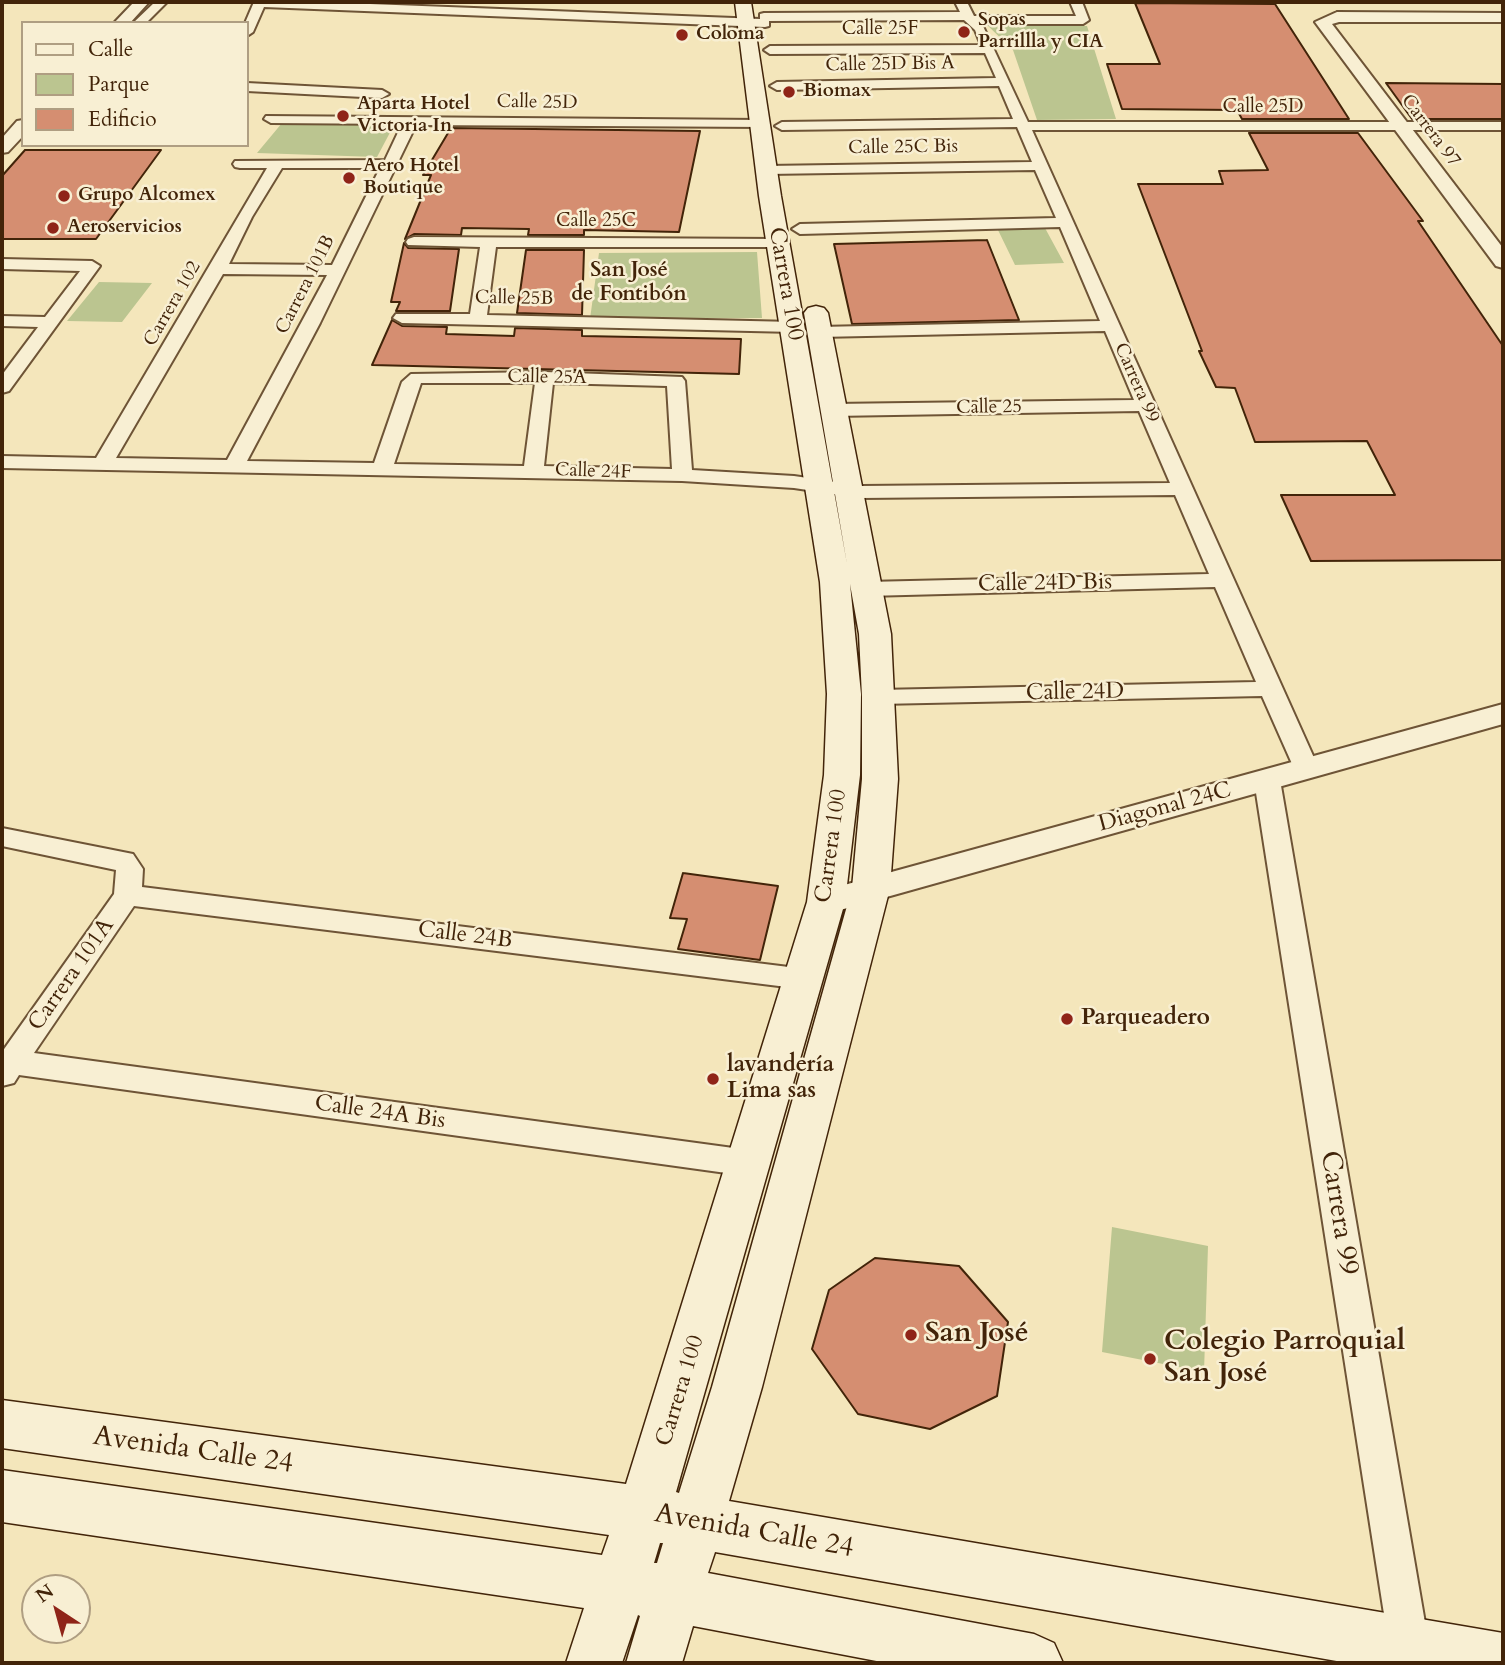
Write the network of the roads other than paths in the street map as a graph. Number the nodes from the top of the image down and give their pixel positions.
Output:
1 (142, 2) edge
2 (161, 2) edge
3 (260, 2) edge
4 (743, 2) edge
5 (1076, 2) edge
6 (967, 13) edge
7 (760, 16) edge
8 (1503, 18) edge
9 (1083, 20) joint
10 (123, 21) edge
11 (141, 21) edge
12 (248, 30) edge
13 (989, 49) junction
14 (770, 50) junction
15 (1003, 82) junction
16 (248, 87) edge
17 (291, 90) junction
18 (382, 94) dead end
19 (779, 106) junction
20 (411, 121) junction
21 (761, 124) junction
22 (1022, 125) junction
23 (1503, 126) edge
24 (21, 127) edge
25 (1401, 127) junction
26 (2, 148) edge
27 (240, 164) dead end
28 (277, 164) junction
29 (388, 164) junction
30 (1040, 166) junction
31 (777, 170) junction
32 (796, 209) junction
33 (1065, 222) junction
34 (414, 242) dead end
35 (489, 242) junction
36 (778, 244) junction
37 (805, 254) dead end
38 (1503, 262) edge
39 (2, 264) edge
40 (218, 268) junction
41 (337, 270) junction
42 (812, 293) dead end
43 (402, 318) dead end
44 (478, 320) junction
45 (2, 321) edge
46 (51, 322) junction
47 (1111, 326) junction
48 (794, 327) junction
49 (819, 332) junction
50 (545, 377) junction
51 (676, 381) joint
52 (3, 383) edge
53 (1146, 405) junction
54 (833, 410) junction
55 (2, 463) edge
56 (102, 465) junction
57 (234, 466) junction
58 (382, 470) junction
59 (533, 471) junction
60 (682, 475) junction
61 (833, 486) junction
62 (1183, 489) junction
63 (1222, 580) junction
64 (867, 589) junction
65 (1270, 689) junction
66 (879, 697) junction
67 (1503, 714) edge
68 (1306, 769) junction
69 (1267, 780) junction
70 (2, 837) edge
71 (129, 882) junction
72 (871, 888) junction
73 (826, 902) junction
74 (803, 978) junction
75 (7, 1069) edge
76 (748, 1164) junction
77 (2, 1424) edge
78 (2, 1496) edge
79 (643, 1513) junction
80 (697, 1522) junction
81 (620, 1584) junction
82 (675, 1596) junction
83 (1409, 1646) junction
84 (1503, 1662) edge
85 (594, 1663) edge
86 (654, 1663) edge
87 (1034, 1663) edge

1 - 10 street
2 - 11 street
3 - 7 street
3 - 12 street
4 - 7 main road, Carrera 100
5 - 9 street
6 - 7 street
6 - 9 street
6 - 13 street, Carrera 99
7 - 14 main road, Carrera 100
7 - 21 main road, Carrera 100
8 - 25 street, Carrera 97
13 - 14 street, Calle 25F
13 - 15 street, Carrera 99
14 - 19 main road, Carrera 100
15 - 19 street, Calle 25D Bis A
15 - 22 street, Carrera 99
16 - 17 street
17 - 18 street
17 - 20 street, Calle 25D
19 - 22 street, Calle 25D
19 - 31 main road, Carrera 100
20 - 21 street, Calle 25D
20 - 29 street, Carrera 101B
21 - 31 main road, Carrera 100
22 - 25 street, Calle 25D
22 - 30 street, Carrera 99
23 - 25 street, Calle 25D
24 - 26 street
25 - 38 street, Carrera 97
27 - 28 street
28 - 29 street
28 - 40 street, Carrera 102
29 - 41 street, Carrera 101B
30 - 31 street, Calle 25C Bis
30 - 33 street, Carrera 99
31 - 32 main road, Carrera 100
31 - 36 main road, Carrera 100
32 - 33 street
32 - 37 main road, Carrera 100
33 - 47 street, Carrera 99
34 - 35 street, Calle 25C
35 - 36 street, Calle 25C
35 - 44 street
36 - 48 main road, Carrera 100
39 - 46 street
40 - 41 street
40 - 56 street, Carrera 102
41 - 57 street, Carrera 101B
42 - 49 main road, Carrera 100
43 - 44 street, Calle 25B
44 - 48 street, Calle 25B
45 - 46 street
46 - 52 street
47 - 49 street
47 - 53 street, Carrera 99
48 - 61 main road, Carrera 100
49 - 54 main road, Carrera 100
50 - 51 street, Calle 25A
50 - 58 street, Calle 25A
50 - 59 street
51 - 60 street
53 - 54 street, Calle 25
53 - 62 street, Carrera 99
54 - 61 main road, Carrera 100
55 - 56 street, Calle 24F
56 - 57 street, Calle 24F
57 - 58 street, Calle 24F
58 - 59 street, Calle 24F
59 - 60 street, Calle 24F
60 - 61 street, Calle 24F
61 - 62 street, Calle 24F
61 - 64 main road, Carrera 100
61 - 73 main road, Carrera 100
62 - 63 street, Carrera 99
63 - 64 street, Calle 24D Bis
63 - 65 street, Carrera 99
64 - 66 main road, Carrera 100
65 - 66 street, Calle 24D
65 - 68 street, Carrera 99
66 - 72 main road, Carrera 100
67 - 68 street, Diagonal 24C
68 - 69 street, Diagonal 24C
69 - 72 street, Diagonal 24C
69 - 83 street, Carrera 99
70 - 71 street, Calle 24B
71 - 74 street, Calle 24B
71 - 75 street, Carrera 101A
72 - 73 street, Diagonal 24C
72 - 80 main road, Carrera 100
73 - 74 main road, Carrera 100
74 - 76 main road, Carrera 100
75 - 76 street, Calle 24A Bis
76 - 79 main road, Carrera 100
77 - 79 main road, Avenida Calle 24
78 - 81 main road
79 - 80 main road, Avenida Calle 24
79 - 81 main road, Carrera 100
80 - 82 main road, Carrera 100
80 - 83 main road, Avenida Calle 24
81 - 82 main road
81 - 85 main road, Carrera 100
82 - 86 main road, Carrera 100
82 - 87 main road
83 - 84 main road, Avenida Calle 24

